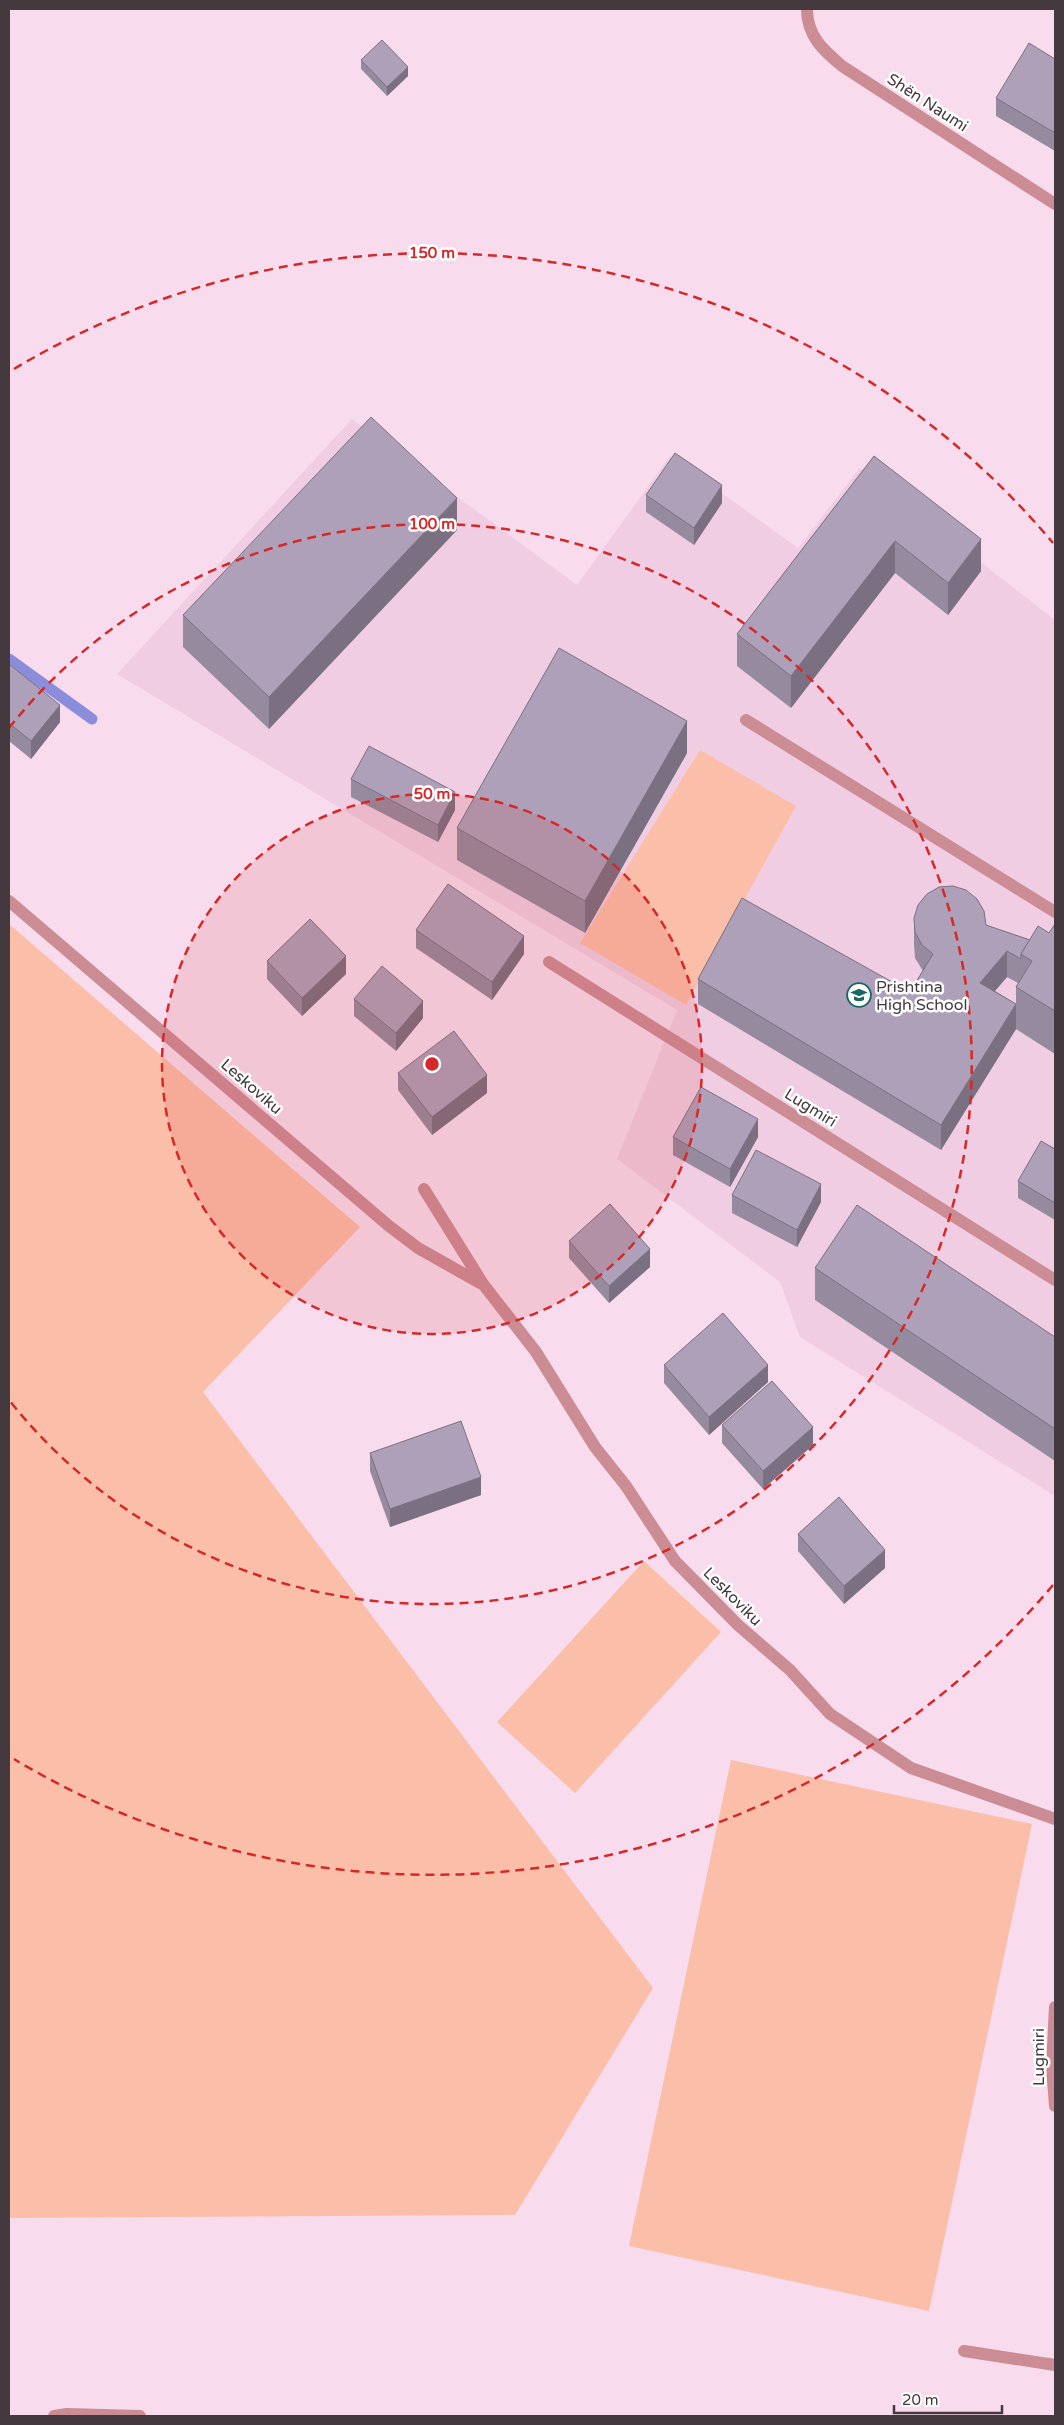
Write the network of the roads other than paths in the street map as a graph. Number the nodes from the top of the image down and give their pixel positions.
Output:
1 (807, 9) edge
2 (1055, 204) edge
3 (746, 720) dead end
4 (9, 901) edge
5 (1055, 912) edge
6 (549, 962) dead end
7 (424, 1189) dead end
8 (1055, 1280) edge
9 (483, 1284) junction
10 (1055, 1819) edge
11 (1055, 2007) edge
12 (1055, 2106) edge
13 (964, 2351) dead end
14 (1055, 2365) edge
15 (54, 2416) edge
16 (140, 2416) edge

1 - 2 street, Shën Naumi
3 - 5 street
4 - 9 street, Leskoviku
6 - 8 street, Lugmiri
7 - 9 street, Leskoviku
9 - 10 street, Leskoviku
11 - 12 street, Lugmiri
13 - 14 street
15 - 16 street

